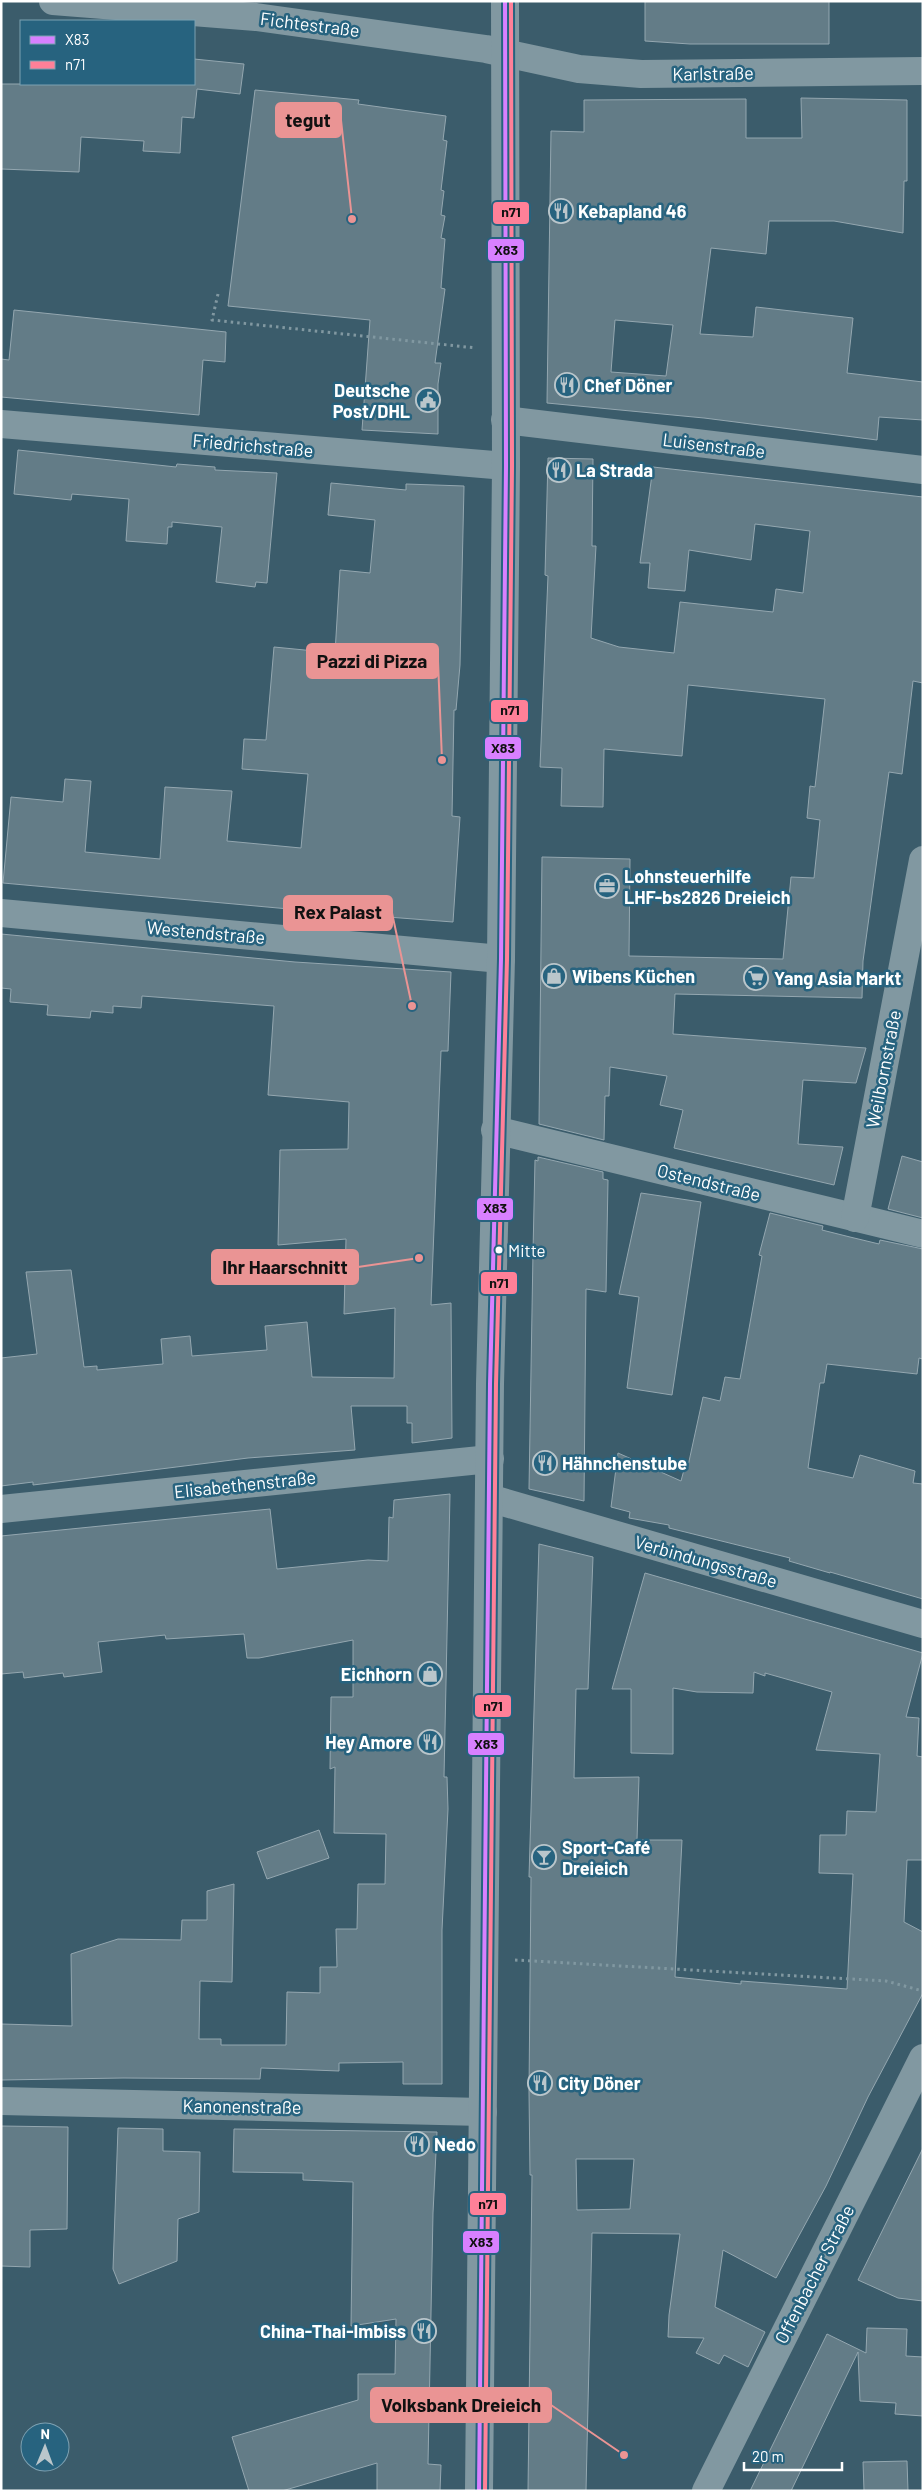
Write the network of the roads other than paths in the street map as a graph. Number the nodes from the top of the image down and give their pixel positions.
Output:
1 (54, 1) edge
2 (58, 1) edge
3 (505, 1) edge
4 (504, 54) junction
5 (923, 71) edge
6 (505, 420) junction
7 (1, 424) edge
8 (506, 466) junction
9 (923, 470) edge
10 (923, 860) edge
11 (1, 913) edge
12 (500, 959) junction
13 (495, 1130) junction
14 (855, 1218) junction
15 (923, 1234) edge
16 (490, 1459) junction
17 (489, 1498) junction
18 (1, 1509) edge
19 (923, 1624) edge
20 (923, 2058) edge
21 (1, 2101) edge
22 (483, 2112) junction
23 (479, 2491) edge
24 (706, 2491) edge

1 - 2 street, Fichtestraße
2 - 4 street, Fichtestraße
3 - 4 street
4 - 5 street, Karlstraße
4 - 6 street
6 - 8 street
6 - 9 street, Luisenstraße
7 - 8 street, Friedrichstraße
8 - 12 street
10 - 14 street, Weilbornstraße
11 - 12 street, Westendstraße
12 - 13 street
13 - 14 street, Ostendstraße
13 - 16 street
14 - 15 street, Ostendstraße
16 - 17 street
16 - 18 street, Elisabethenstraße
17 - 19 street, Verbindungsstraße
17 - 22 street
20 - 24 street, Offenbacher Straße
21 - 22 street, Kanonenstraße
22 - 23 street

